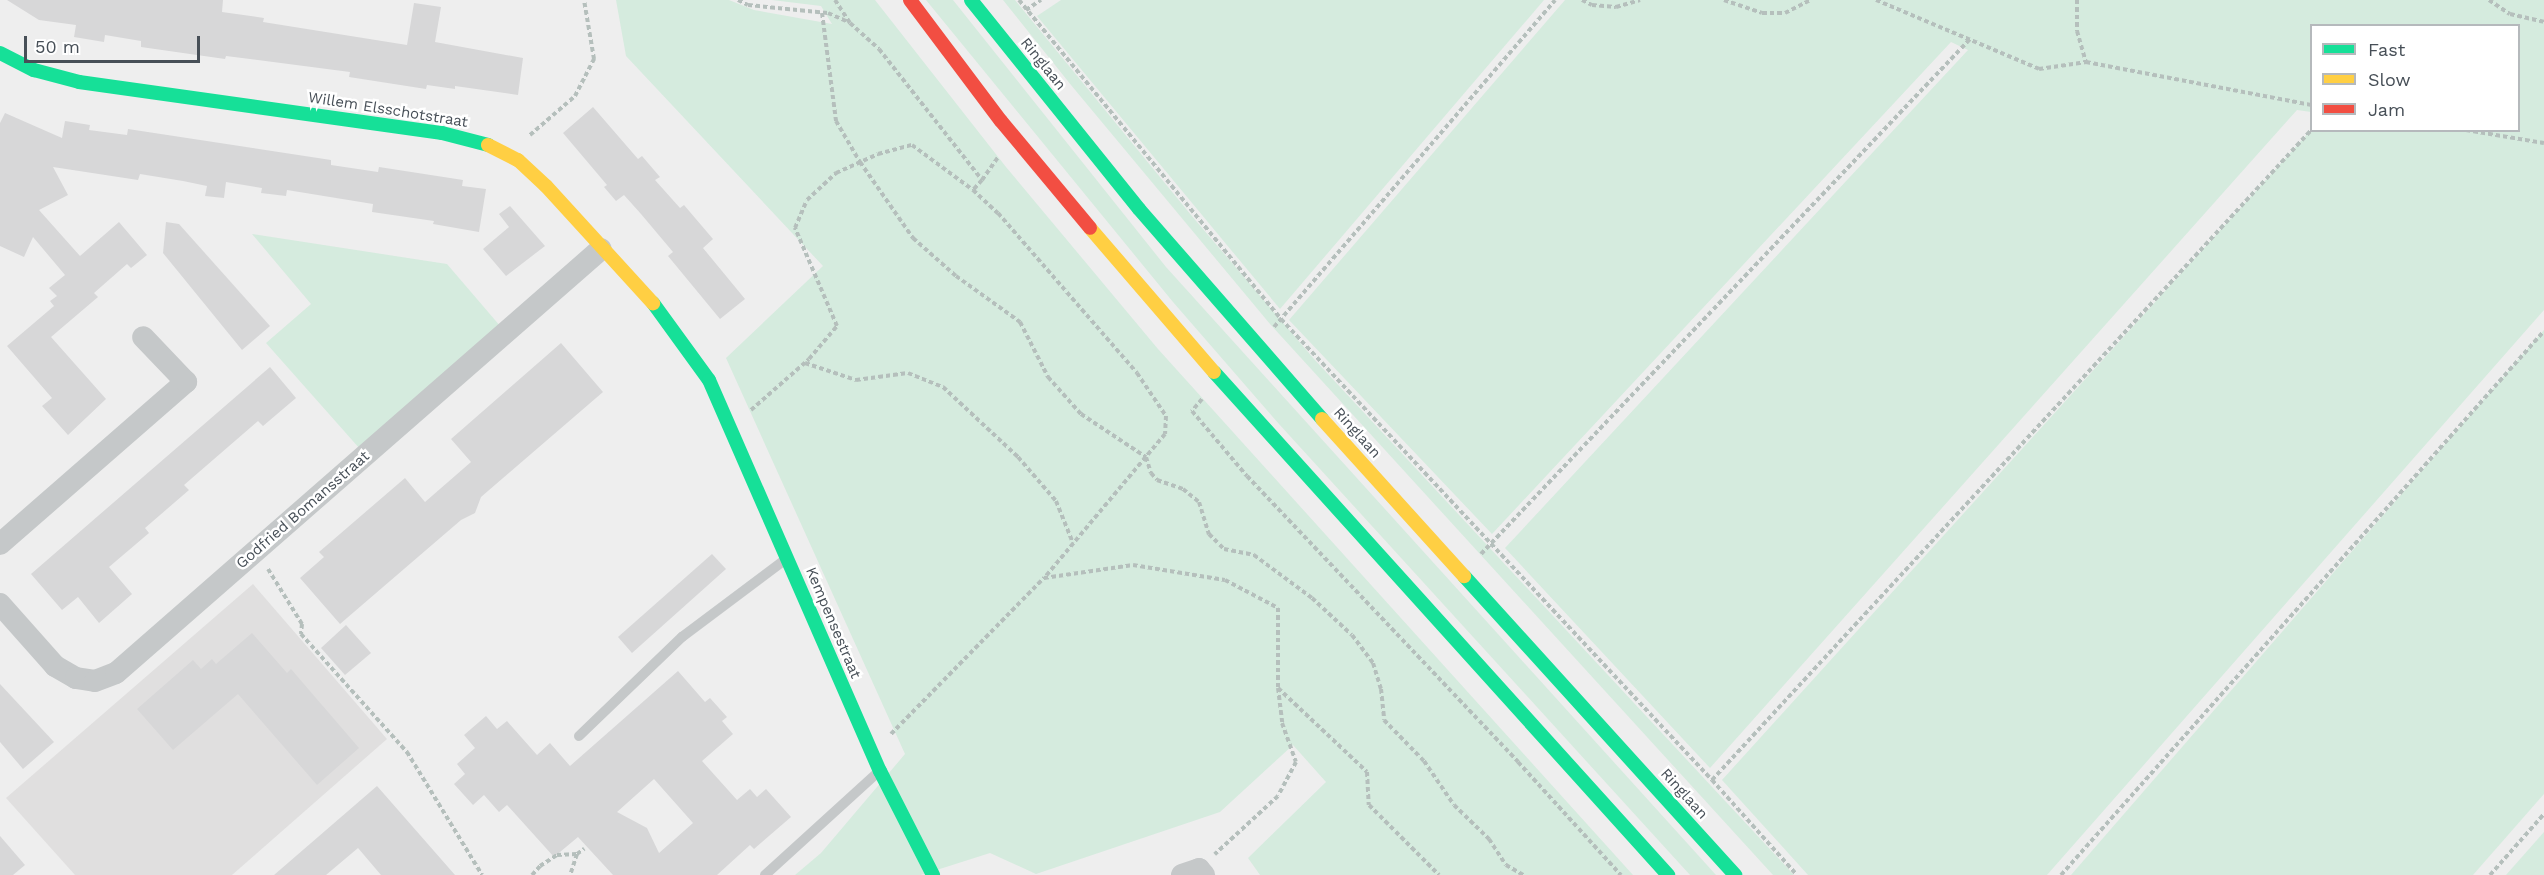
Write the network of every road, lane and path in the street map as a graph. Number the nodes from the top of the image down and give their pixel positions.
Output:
1 (584, 0) edge
2 (738, 0) edge
3 (835, 0) edge
4 (910, 0) edge
5 (972, 0) edge
6 (1019, 0) edge
7 (1041, 0) edge
8 (1555, 0) edge
9 (1582, 0) edge
10 (1640, 0) edge
11 (1724, 0) edge
12 (1811, 0) edge
13 (1876, 0) edge
14 (2077, 0) edge
15 (2489, 0) edge
16 (1026, 10) junction
17 (822, 13) junction
18 (2544, 21) edge
19 (850, 23) junction
20 (1970, 39) junction
21 (0, 54) edge
22 (2086, 62) junction
23 (2310, 105) edge
24 (2310, 131) edge
25 (2478, 132) edge
26 (2544, 143) edge
27 (1002, 152) dead end
28 (518, 160) junction
29 (860, 162) junction
30 (982, 180) junction
31 (973, 190) junction
32 (601, 249) junction
33 (1281, 319) junction
34 (1272, 330) dead end
35 (2544, 331) edge
36 (143, 337) dead end
37 (805, 363) junction
38 (709, 380) joint
39 (1206, 394) dead end
40 (730, 429) junction
41 (1146, 457) junction
42 (1073, 543) junction
43 (0, 544) edge
44 (1491, 544) junction
45 (256, 551) junction
46 (787, 557) junction
47 (1476, 559) dead end
48 (1044, 578) junction
49 (0, 604) edge
50 (1278, 688) junction
51 (579, 736) dead end
52 (872, 753) junction
53 (880, 771) junction
54 (1712, 780) junction
55 (2544, 814) edge
56 (584, 849) dead end
57 (577, 854) junction
58 (1195, 873) edge
59 (482, 875) edge
60 (532, 875) edge
61 (570, 875) edge
62 (765, 875) edge
63 (933, 875) edge
64 (1438, 875) edge
65 (1523, 875) edge
66 (1621, 875) edge
67 (1668, 875) edge
68 (1735, 875) edge
69 (1797, 875) edge
70 (2061, 875) edge
71 (2490, 875) edge

1 - 28 path
2 - 17 path
3 - 19 path
4 - 67 main road
5 - 68 main road, Ringlaan
6 - 16 path
7 - 16 path
8 - 33 path
9 - 10 path
11 - 12 path
13 - 20 path
14 - 22 path
15 - 18 path
16 - 33 path
17 - 19 path
17 - 29 path
19 - 30 path
20 - 22 path
20 - 44 path
21 - 28 main road, Willem Elsschotstraat
22 - 23 path
24 - 54 path
25 - 26 path
27 - 30 path
28 - 32 main road, Willem Elsschotstraat
29 - 31 path
29 - 37 path
29 - 41 path
30 - 31 path
31 - 41 path
32 - 38 main road, Willem Elsschotstraat
32 - 45 street, Godfried Bomansstraat
33 - 34 path
33 - 44 path
35 - 70 path
36 - 43 street
37 - 40 path
37 - 42 path
38 - 40 main road, Kempensestraat
39 - 66 path
40 - 46 main road, Kempensestraat
41 - 42 path
41 - 65 path
42 - 48 path
44 - 47 path
44 - 54 path
45 - 49 street, Godfried Bomansstraat
45 - 59 path
46 - 51 lane
46 - 52 main road, Kempensestraat
48 - 50 path
48 - 52 path
50 - 58 path
50 - 64 path
52 - 53 main road, Kempensestraat
53 - 62 lane
53 - 63 main road, Kempensestraat
54 - 69 path
55 - 71 path
56 - 57 path
57 - 60 path
57 - 61 path

